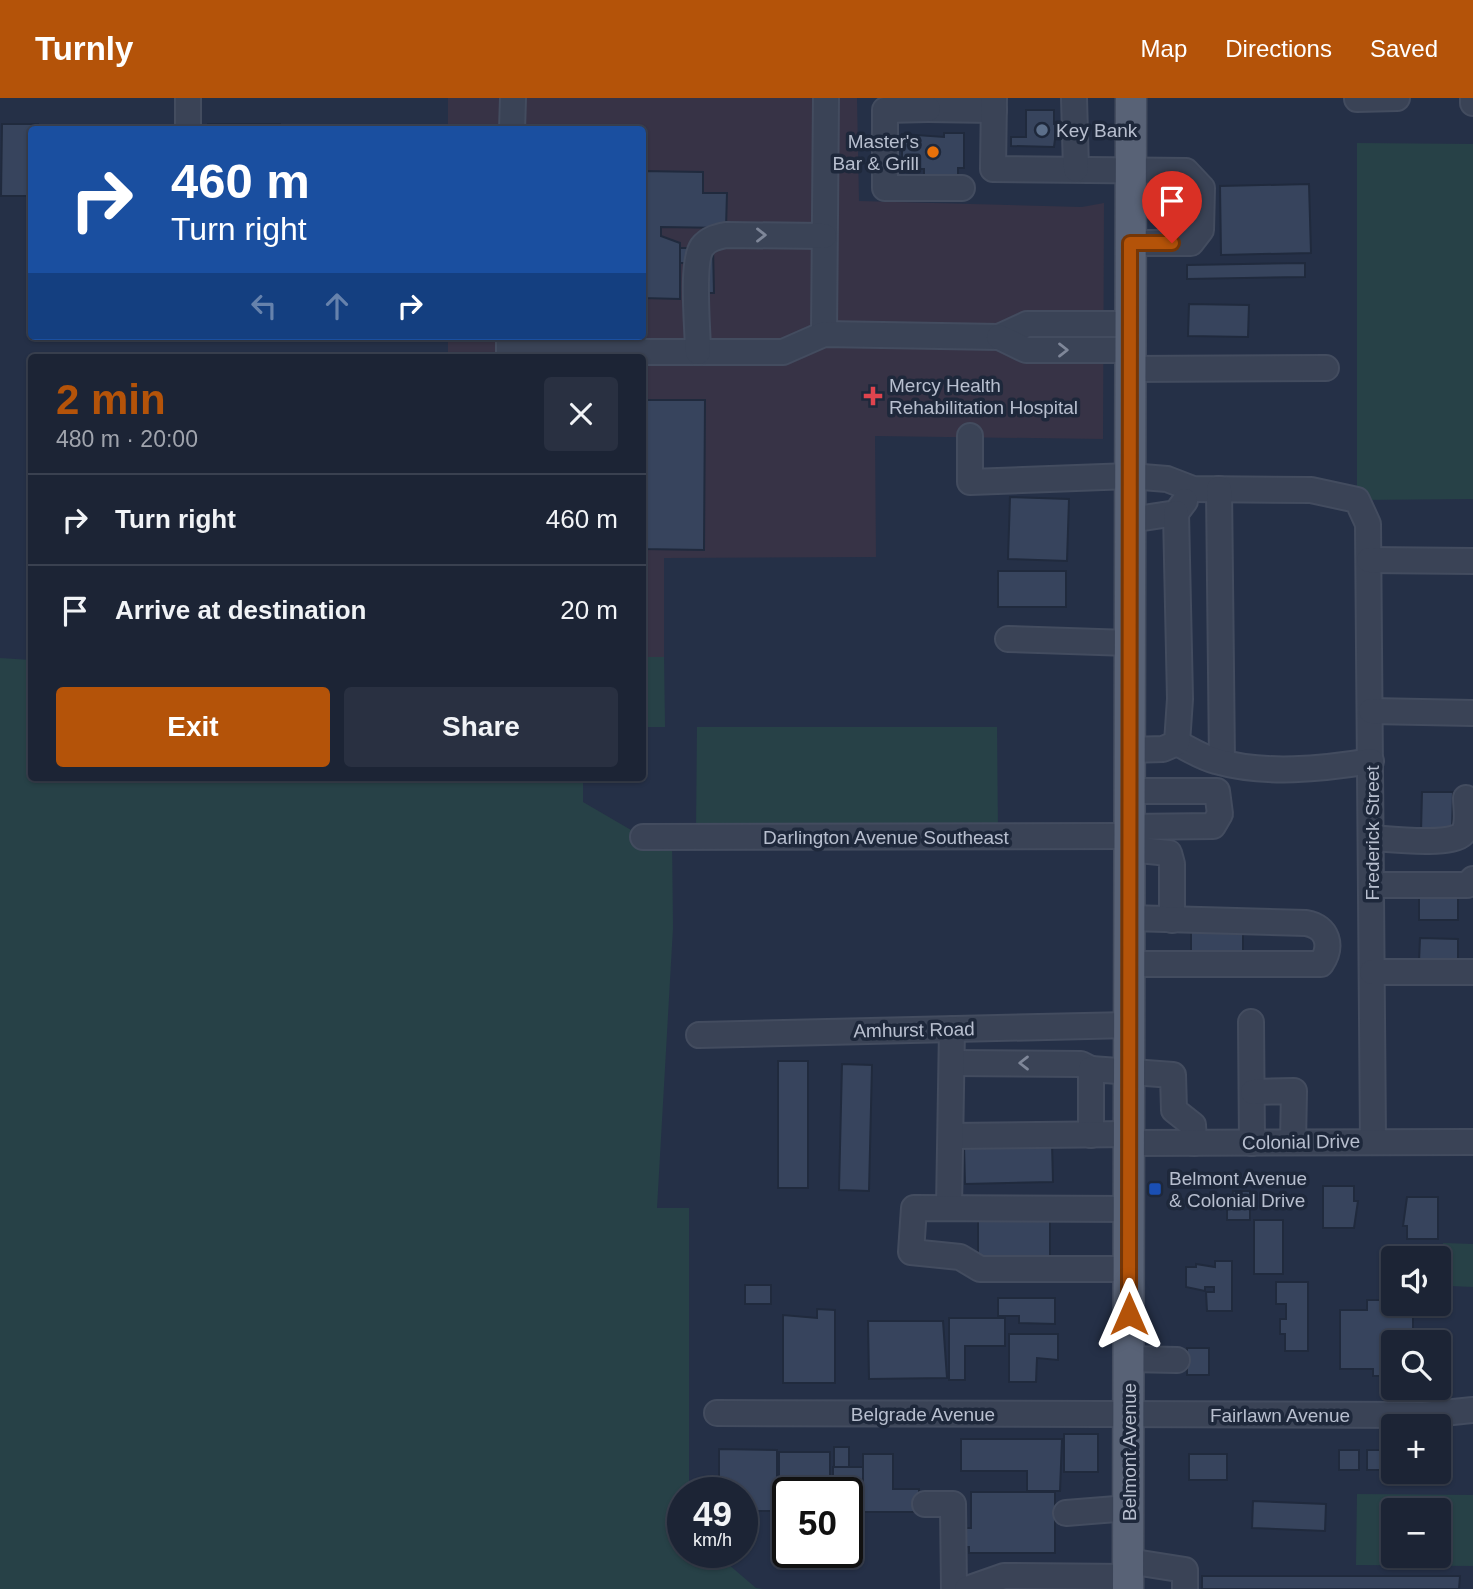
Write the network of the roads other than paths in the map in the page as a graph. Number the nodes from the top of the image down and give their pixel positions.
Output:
1 (188, 98) edge
2 (513, 98) edge
3 (826, 98) edge
4 (1074, 98) edge
5 (1130, 98) edge
6 (1397, 98) edge
7 (1357, 99) edge
8 (928, 103) edge
9 (994, 104) edge
10 (188, 126) edge
11 (512, 126) edge
12 (1075, 161) junction
13 (1130, 169) junction
14 (962, 188) dead end
15 (824, 236) junction
16 (1130, 243) junction
17 (824, 334) junction
18 (509, 340) edge
19 (1130, 348) junction
20 (698, 352) junction
21 (1326, 368) dead end
22 (970, 436) dead end
23 (1130, 476) junction
24 (1193, 489) junction
25 (1219, 489) junction
26 (1176, 513) junction
27 (1130, 520) junction
28 (1369, 560) junction
29 (1473, 561) edge
30 (1008, 639) dead end
31 (1129, 643) junction
32 (1371, 711) junction
33 (1473, 713) edge
34 (1177, 743) junction
35 (1129, 750) junction
36 (1371, 761) junction
37 (1222, 762) junction
38 (1129, 791) junction
39 (1466, 798) dead end
40 (643, 837) dead end
41 (1129, 837) junction
42 (1372, 838) junction
43 (1473, 879) edge
44 (1372, 885) junction
45 (1129, 918) junction
46 (1172, 920) junction
47 (1129, 964) junction
48 (1372, 972) junction
49 (1473, 972) edge
50 (1251, 1023) dead end
51 (1129, 1025) junction
52 (952, 1029) junction
53 (699, 1035) dead end
54 (952, 1063) junction
55 (1091, 1069) junction
56 (1129, 1074) junction
57 (1253, 1092) junction
58 (1091, 1135) junction
59 (951, 1136) junction
60 (1129, 1138) junction
61 (1293, 1142) junction
62 (1373, 1142) junction
63 (1473, 1142) edge
64 (1194, 1143) junction
65 (1252, 1143) junction
66 (949, 1208) junction
67 (1129, 1209) junction
68 (1129, 1269) junction
69 (1129, 1359) junction
70 (1177, 1360) dead end
71 (1473, 1410) edge
72 (717, 1413) dead end
73 (1129, 1415) junction
74 (925, 1504) dead end
75 (1129, 1508) junction
76 (1066, 1513) dead end
77 (1128, 1576) edge
78 (954, 1589) edge
79 (967, 1589) edge
80 (1185, 1589) edge

1 - 10 street
2 - 11 street
3 - 15 street
4 - 12 street
5 - 13 main road, Belmont Avenue
6 - 7 street
8 - 9 street
8 - 14 street
9 - 12 street
12 - 13 street
13 - 16 main road, Belmont Avenue
13 - 16 street
15 - 17 street
20 -> 15 street
16 - 19 main road, Belmont Avenue
17 - 19 street
17 - 20 street
18 - 20 street
19 - 21 street
19 - 23 main road, Belmont Avenue
22 - 23 street
23 - 24 street
23 - 27 main road, Belmont Avenue
24 - 25 street
24 - 26 street
25 - 28 street, Frederick Street
25 - 37 street
26 - 27 street
26 - 34 street
27 - 31 main road, Belmont Avenue
28 - 29 street
28 - 32 street, Frederick Street
30 - 31 street
31 - 35 main road, Belmont Avenue
32 - 33 street
32 - 36 street, Frederick Street
34 - 35 street
34 - 37 street
35 - 38 main road, Belmont Avenue
36 - 37 street
36 - 42 street, Frederick Street
38 - 41 main road, Belmont Avenue
38 - 41 street
39 - 42 street
40 - 41 street, Darlington Avenue Southeast
41 - 45 main road, Belmont Avenue
41 - 46 street
42 - 44 street, Frederick Street
43 - 44 street
44 - 48 street, Frederick Street
45 - 46 street
45 - 47 main road, Belmont Avenue
46 - 47 street
47 - 51 main road, Belmont Avenue
48 - 49 street
48 - 62 street, Frederick Street
50 - 57 street
51 - 52 street, Amhurst Road
51 - 56 main road, Belmont Avenue
52 - 53 street, Amhurst Road
52 - 54 street
55 -> 54 street
54 - 59 street
55 - 56 street
55 - 58 street
56 - 60 main road, Belmont Avenue
56 - 64 street
57 - 61 street
57 - 65 street
58 - 59 street, Colonial Drive
58 - 60 street, Colonial Drive
59 - 66 street
60 - 64 street, Colonial Drive
60 - 67 main road, Belmont Avenue
61 - 62 street, Colonial Drive
61 - 65 street, Colonial Drive
62 - 63 street, Colonial Drive
64 - 65 street, Colonial Drive
66 - 67 street
66 - 68 street
67 - 68 main road, Belmont Avenue
68 - 69 main road, Belmont Avenue
69 - 70 street
69 - 73 main road, Belmont Avenue
71 - 73 street, Fairlawn Avenue
72 - 73 street, Belgrade Avenue
73 - 75 main road, Belmont Avenue
74 - 78 street
75 - 76 street
75 - 77 main road, Belmont Avenue
77 - 79 street
77 - 80 street

